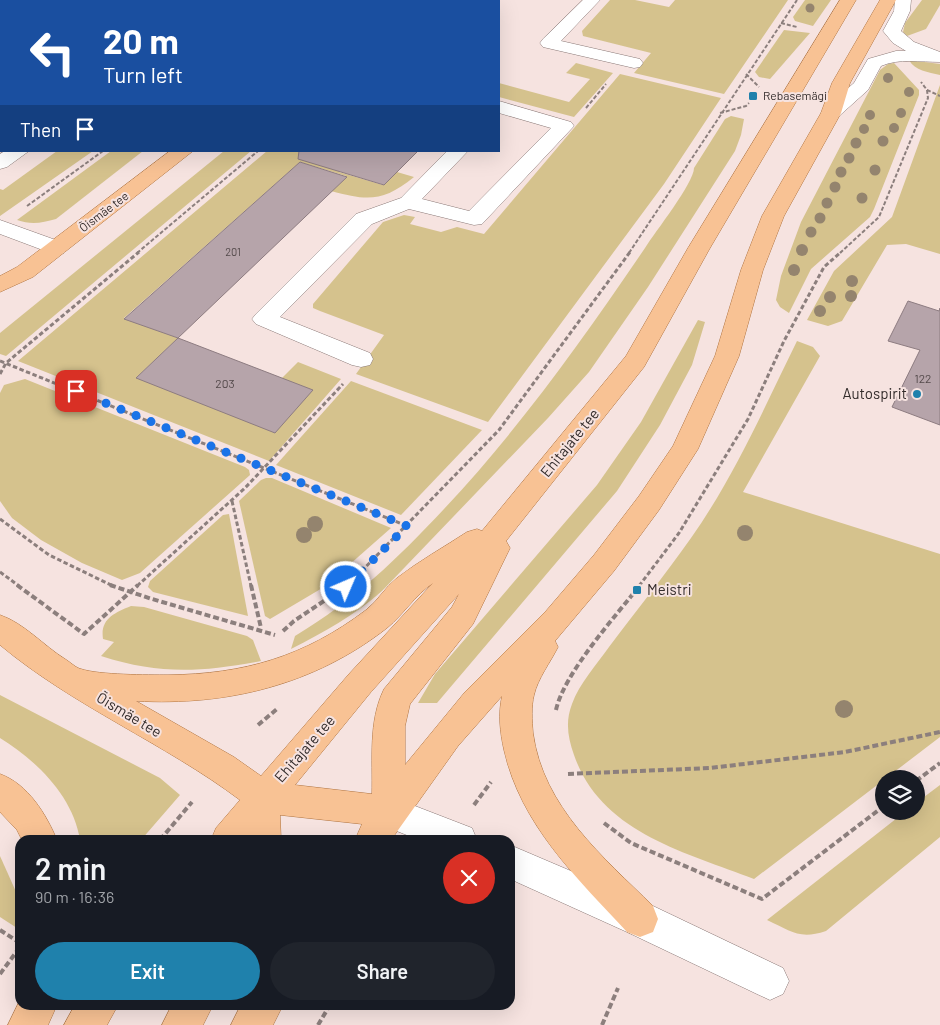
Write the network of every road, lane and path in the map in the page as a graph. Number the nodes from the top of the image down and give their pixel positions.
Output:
1 (592, 0) edge
2 (797, 0) edge
3 (848, 0) edge
4 (888, 0) edge
5 (903, 0) edge
6 (940, 57) edge
7 (634, 63) dead end
8 (746, 74) junction
9 (612, 78) dead end
10 (919, 80) dead end
11 (926, 90) junction
12 (756, 91) dead end
13 (940, 96) edge
14 (750, 101) dead end
15 (500, 107) edge
16 (720, 113) junction
17 (831, 113) junction
18 (564, 126) junction
19 (17, 152) edge
20 (102, 152) edge
21 (182, 152) edge
22 (257, 152) edge
23 (457, 152) edge
24 (0, 163) edge
25 (408, 202) junction
26 (26, 206) dead end
27 (0, 226) edge
28 (56, 248) junction
29 (25, 272) junction
30 (0, 285) edge
31 (0, 301) edge
32 (0, 361) edge
33 (6, 364) junction
34 (355, 368) joint
35 (0, 374) edge
36 (267, 468) junction
37 (232, 501) junction
38 (0, 519) edge
39 (510, 519) junction
40 (407, 526) junction
41 (0, 572) edge
42 (126, 592) junction
43 (557, 620) junction
44 (0, 627) edge
45 (260, 628) junction
46 (75, 682) junction
47 (555, 715) dead end
48 (940, 732) edge
49 (940, 763) edge
50 (563, 767) dead end
51 (496, 773) dead end
52 (567, 774) junction
53 (925, 774) edge
54 (571, 781) dead end
55 (0, 789) edge
56 (263, 797) junction
57 (192, 802) dead end
58 (472, 808) dead end
59 (389, 812) junction
60 (875, 813) edge
61 (600, 819) dead end
62 (37, 835) edge
63 (164, 835) edge
64 (232, 835) edge
65 (264, 835) edge
66 (375, 835) edge
67 (447, 835) edge
68 (515, 864) edge
69 (640, 919) junction
70 (0, 930) edge
71 (15, 941) edge
72 (15, 952) edge
73 (0, 974) edge
74 (770, 981) dead end
75 (618, 988) dead end
76 (35, 1010) edge
77 (95, 1010) edge
78 (191, 1010) edge
79 (260, 1010) edge
80 (327, 1010) edge
81 (27, 1025) edge
82 (83, 1025) edge
83 (181, 1025) edge
84 (250, 1025) edge
85 (318, 1025) edge
86 (602, 1025) edge

1 - 7 street
2 - 8 path
3 - 39 main road, Ehitajate tee
4 - 17 main road
5 - 6 street
6 - 17 street
8 - 12 path
8 - 16 path
9 - 18 path
10 - 11 path
11 - 13 path
11 - 47 path
14 - 16 path
15 - 18 street
16 - 40 path
17 - 43 main road
18 - 25 street
19 - 24 street
20 - 26 path
21 - 28 main road, Õismäe tee
22 - 33 path
23 - 25 street
25 - 34 street
27 - 28 street
28 - 29 main road, Õismäe tee
29 - 30 main road, Õismäe tee
29 - 31 main road, Õismäe tee
32 - 33 path
33 - 35 path
33 - 36 path
34 - 36 path
36 - 37 path
36 - 40 path
37 - 42 path
37 - 45 path
38 - 42 path
39 - 46 main road
39 - 56 main road, Ehitajate tee
39 - 59 main road
40 - 45 path
41 - 42 path
42 - 45 path
43 - 59 main road
43 - 69 main road
44 - 46 main road, Õismäe tee
46 - 56 main road, Õismäe tee
48 - 52 path
49 - 53 path
50 - 52 path
51 - 58 path
52 - 54 path
55 - 62 main road
56 - 59 main road
56 - 64 main road, Ehitajate tee
56 - 65 main road
57 - 63 path
59 - 66 main road
59 - 67 street
60 - 61 path
68 - 69 street
69 - 74 street
70 - 71 path
72 - 73 path
75 - 86 path
76 - 81 main road
77 - 82 main road
78 - 83 main road
79 - 84 main road
80 - 85 path

